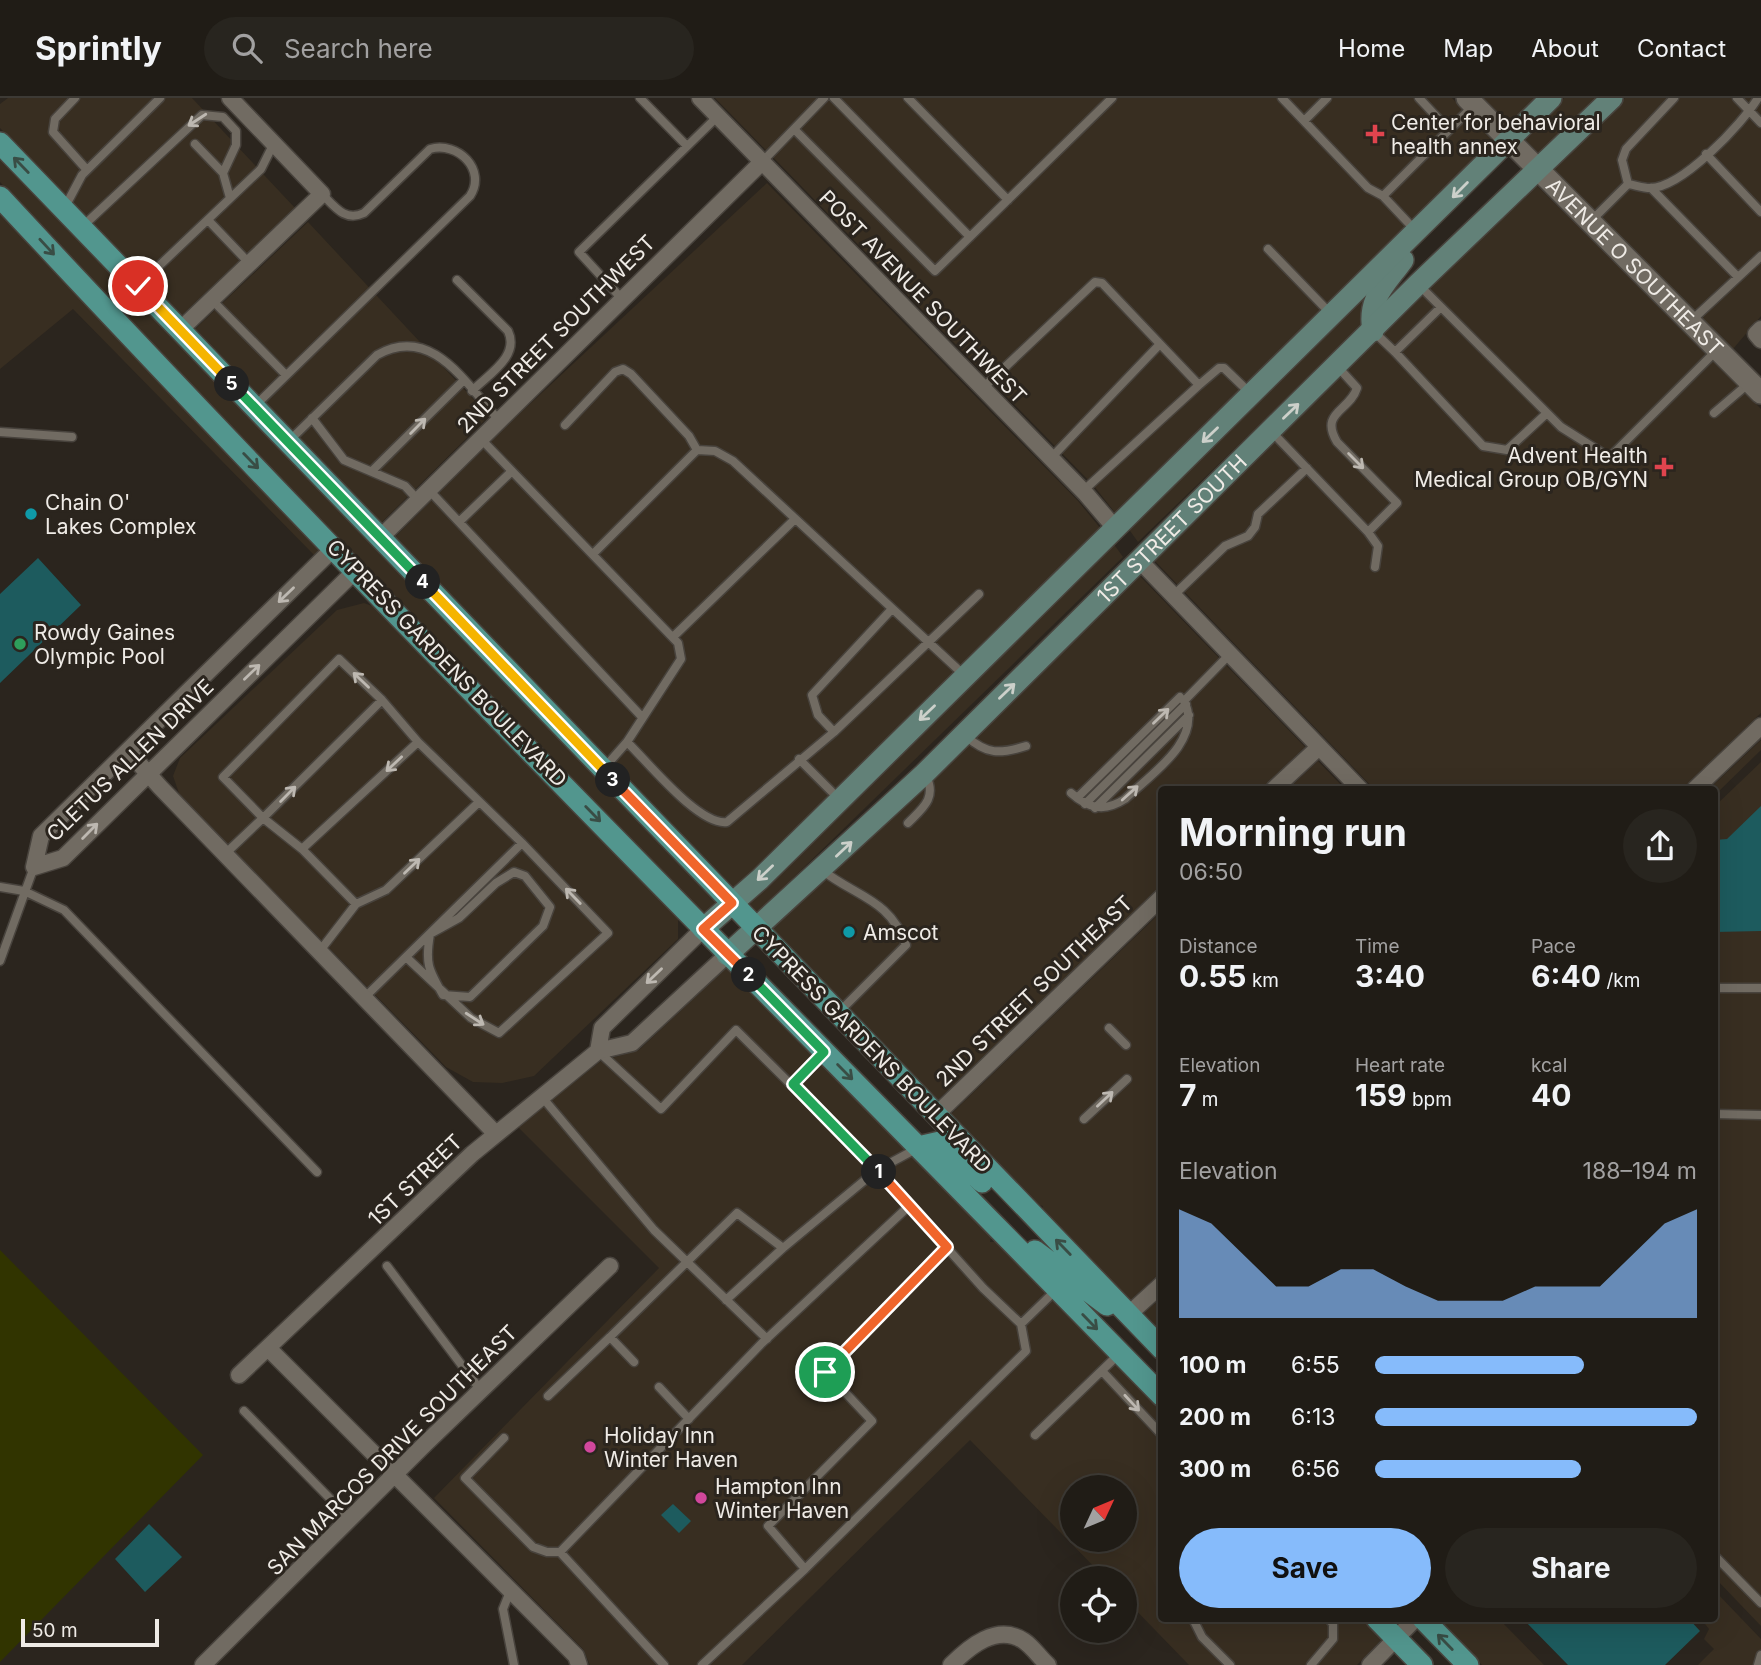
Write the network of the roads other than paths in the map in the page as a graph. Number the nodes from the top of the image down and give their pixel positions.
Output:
1 (75, 98) edge
2 (160, 98) edge
3 (230, 98) edge
4 (640, 98) edge
5 (700, 98) edge
6 (824, 98) edge
7 (834, 98) edge
8 (908, 98) edge
9 (1112, 98) edge
10 (1282, 98) edge
11 (1328, 98) edge
12 (1419, 98) edge
13 (1551, 98) edge
14 (1612, 98) edge
15 (1674, 98) edge
16 (1737, 98) edge
17 (1758, 98) edge
18 (1474, 100) edge
19 (1750, 111) junction
20 (718, 117) junction
21 (1304, 121) junction
22 (1761, 123) edge
23 (794, 129) junction
24 (1449, 130) junction
25 (1508, 141) junction
26 (0, 144) edge
27 (195, 144) dead end
28 (274, 144) junction
29 (687, 146) junction
30 (1706, 154) junction
31 (762, 162) junction
32 (87, 170) junction
33 (1536, 170) junction
34 (223, 173) junction
35 (1628, 184) junction
36 (1651, 188) junction
37 (322, 194) junction
38 (1383, 196) junction
39 (0, 197) edge
40 (230, 198) junction
41 (1008, 200) junction
42 (64, 209) junction
43 (1761, 212) edge
44 (208, 220) junction
45 (1590, 222) junction
46 (81, 228) junction
47 (1417, 232) junction
48 (970, 237) junction
49 (1268, 249) dead end
50 (1761, 256) edge
51 (250, 264) junction
52 (1738, 277) junction
53 (457, 280) dead end
54 (1419, 284) junction
55 (138, 286) junction
56 (622, 299) junction
57 (212, 300) junction
58 (1441, 307) junction
59 (1332, 315) junction
60 (1691, 321) junction
61 (180, 330) junction
62 (1761, 330) edge
63 (1373, 331) junction
64 (1761, 340) edge
65 (1160, 344) junction
66 (1718, 349) junction
67 (1395, 352) junction
68 (1337, 366) junction
69 (286, 375) junction
70 (463, 381) junction
71 (1199, 385) junction
72 (983, 388) junction
73 (1756, 388) edge
74 (472, 391) junction
75 (1251, 394) junction
76 (254, 407) junction
77 (1547, 413) junction
78 (1714, 413) dead end
79 (312, 418) junction
80 (499, 420) junction
81 (565, 425) dead end
82 (1271, 431) junction
83 (0, 432) edge
84 (72, 437) dead end
85 (480, 439) junction
86 (288, 442) junction
87 (697, 450) junction
88 (1051, 458) junction
89 (1307, 468) junction
90 (373, 471) junction
91 (512, 471) junction
92 (1083, 491) junction
93 (423, 495) junction
94 (794, 519) junction
95 (459, 522) junction
96 (1115, 528) junction
97 (1368, 532) junction
98 (380, 538) junction
99 (335, 547) junction
100 (593, 554) junction
101 (1140, 561) junction
102 (1375, 567) dead end
103 (356, 570) junction
104 (979, 594) dead end
105 (1174, 595) junction
106 (891, 610) junction
107 (673, 637) junction
108 (928, 642) junction
109 (1230, 654) junction
110 (965, 676) junction
111 (382, 700) junction
112 (1183, 701) junction
113 (1189, 715) junction
114 (642, 717) junction
115 (1761, 726) edge
116 (834, 732) junction
117 (964, 734) junction
118 (418, 742) junction
119 (627, 742) junction
120 (1026, 747) dead end
121 (1319, 747) junction
122 (128, 751) junction
123 (799, 759) junction
124 (603, 769) junction
125 (148, 773) junction
126 (924, 774) junction
127 (1277, 786) edge
128 (1357, 786) edge
129 (1699, 786) edge
130 (839, 800) junction
131 (479, 802) junction
132 (1095, 808) junction
133 (264, 818) junction
134 (908, 822) dead end
135 (522, 843) junction
136 (302, 849) junction
137 (225, 854) junction
138 (34, 867) junction
139 (821, 870) junction
140 (0, 887) edge
141 (24, 891) junction
142 (1158, 901) edge
143 (732, 903) junction
144 (356, 904) junction
145 (756, 927) junction
146 (703, 929) junction
147 (430, 934) junction
148 (319, 952) junction
149 (727, 955) junction
150 (405, 957) junction
151 (0, 961) edge
152 (1718, 988) edge
153 (1761, 988) edge
154 (443, 995) junction
155 (364, 998) junction
156 (838, 1014) junction
157 (1109, 1028) dead end
158 (1126, 1045) dead end
159 (598, 1051) junction
160 (824, 1052) junction
161 (1127, 1079) dead end
162 (793, 1084) junction
163 (542, 1097) junction
164 (1718, 1114) edge
165 (936, 1115) junction
166 (1761, 1115) edge
167 (1084, 1119) dead end
168 (496, 1134) junction
169 (918, 1147) junction
170 (877, 1170) junction
171 (317, 1172) dead end
172 (909, 1206) junction
173 (1030, 1213) junction
174 (1001, 1232) junction
175 (947, 1247) junction
176 (783, 1248) junction
177 (687, 1262) junction
178 (387, 1266) dead end
179 (610, 1266) dead end
180 (1158, 1288) edge
181 (1057, 1289) junction
182 (726, 1300) junction
183 (1128, 1315) junction
184 (1021, 1324) junction
185 (610, 1337) junction
186 (767, 1339) junction
187 (1158, 1345) edge
188 (263, 1352) junction
189 (1120, 1353) junction
190 (634, 1362) dead end
191 (1101, 1371) junction
192 (239, 1375) dead end
193 (659, 1387) dead end
194 (482, 1392) junction
195 (1158, 1392) edge
196 (548, 1396) dead end
197 (244, 1411) dead end
198 (689, 1419) junction
199 (1158, 1431) edge
200 (1035, 1435) dead end
201 (504, 1438) dead end
202 (395, 1475) junction
203 (351, 1520) junction
204 (560, 1552) junction
205 (1718, 1559) edge
206 (805, 1569) junction
207 (511, 1589) junction
208 (1761, 1603) edge
209 (1194, 1622) edge
210 (1332, 1622) edge
211 (1380, 1622) edge
212 (1412, 1622) edge
213 (1426, 1622) edge
214 (1396, 1638) junction
215 (1761, 1654) edge
216 (203, 1665) edge
217 (514, 1665) edge
218 (579, 1665) edge
219 (664, 1665) edge
220 (702, 1665) edge
221 (951, 1665) edge
222 (1048, 1665) edge
223 (1230, 1665) edge
224 (1311, 1665) edge
225 (1370, 1665) edge
226 (1422, 1665) edge
227 (1468, 1665) edge
228 (1758, 1665) edge

1 - 32 lane
2 - 32 lane
3 - 28 street
4 - 29 lane
5 - 20 street, POST AVENUE SOUTHWEST
6 - 23 lane
7 - 48 lane
8 - 41 lane
9 - 41 lane
10 - 21 lane
11 - 21 lane
12 - 24 lane
13 - 25 main road, 1ST STREET SOUTH
14 - 33 main road, 1ST STREET SOUTH
15 - 35 lane
16 - 19 lane
17 - 19 lane
18 - 24 lane
18 - 25 street, AVENUE O SOUTHEAST
19 - 22 lane
19 - 30 lane
20 - 29 lane
20 - 31 street, POST AVENUE SOUTHWEST
21 - 38 lane
23 - 31 lane
23 - 48 lane
24 - 38 lane
25 - 33 street, AVENUE O SOUTHEAST
25 -> 47 main road, 1ST STREET SOUTH
42 -> 26 main road, CYPRESS GARDENS BOULEVARD
27 - 34 lane
28 - 37 street
28 - 40 lane
29 - 56 lane
30 - 36 lane
30 - 43 lane
31 - 56 street, 2ND STREET SOUTHWEST
31 - 72 street, POST AVENUE SOUTHWEST
32 - 42 lane
33 - 45 street, AVENUE O SOUTHEAST
33 - 54 main road, 1ST STREET SOUTH
34 - 40 lane
34 -> 46 lane
35 - 36 lane
35 - 45 lane
36 - 52 lane
37 - 51 street
37 - 69 lane
38 - 47 lane
39 -> 99 main road, CYPRESS GARDENS BOULEVARD
40 - 44 lane
41 - 48 lane
42 - 46 main road, CYPRESS GARDENS BOULEVARD
44 - 51 lane
44 - 55 lane
45 - 60 street, AVENUE O SOUTHEAST
46 - 55 main road, CYPRESS GARDENS BOULEVARD
47 - 59 main road, 1ST STREET SOUTH
47 - 63 main road
49 - 59 lane
50 - 52 lane
51 - 57 street
52 - 60 lane
53 - 74 lane
54 - 58 lane
54 - 63 main road, 1ST STREET SOUTH
55 - 61 main road, CYPRESS GARDENS BOULEVARD
56 - 80 street, 2ND STREET SOUTHWEST
57 - 61 street
57 - 69 lane
58 - 67 lane
58 - 77 lane
59 - 75 main road, 1ST STREET SOUTH
60 - 66 street, AVENUE O SOUTHEAST
61 - 76 main road, CYPRESS GARDENS BOULEVARD
62 - 64 street
63 - 67 lane
63 - 68 main road, 1ST STREET SOUTH
65 - 71 lane
65 - 72 lane
65 - 88 lane
66 - 73 street, AVENUE O SOUTHEAST
66 - 77 lane
67 - 77 lane
82 -> 68 main road, 1ST STREET SOUTH
68 -> 97 lane
69 - 76 lane
70 - 74 lane
70 - 79 lane
90 -> 70 lane
71 - 75 lane
71 - 92 lane
72 - 88 street, POST AVENUE SOUTHWEST
73 - 78 lane
74 - 80 lane
75 -> 96 main road, 1ST STREET SOUTH
76 - 86 main road, CYPRESS GARDENS BOULEVARD
79 - 86 lane
79 - 90 lane
80 - 85 street, 2ND STREET SOUTHWEST
81 - 87 lane
82 - 89 lane
82 - 101 main road, 1ST STREET SOUTH
83 - 84 lane
85 - 91 lane
85 - 93 street, 2ND STREET SOUTHWEST
86 - 98 main road, CYPRESS GARDENS BOULEVARD
87 - 94 lane
87 - 100 lane
88 - 92 street, POST AVENUE SOUTHWEST
89 - 97 lane
89 - 105 lane
90 - 93 lane
91 - 95 lane
91 - 100 lane
92 - 96 street, POST AVENUE SOUTHWEST
93 - 95 lane
93 - 98 street, 2ND STREET SOUTHWEST
94 - 106 lane
94 - 107 lane
95 - 114 lane
96 - 110 main road, 1ST STREET SOUTH
97 - 102 lane
98 - 124 main road, CYPRESS GARDENS BOULEVARD
99 - 103 main road, CYPRESS GARDENS BOULEVARD
99 -> 122 street, CLETUS ALLEN DRIVE
100 - 107 lane
101 - 105 street
117 -> 101 main road, 1ST STREET SOUTH
125 -> 103 street, CLETUS ALLEN DRIVE
103 -> 146 main road, CYPRESS GARDENS BOULEVARD
104 - 108 lane
105 - 109 street
106 - 108 lane
106 - 116 lane
107 - 114 lane
108 - 110 lane
108 - 116 lane
109 - 112 lane
109 - 121 street
110 -> 130 main road, 1ST STREET SOUTH
111 - 118 lane
133 -> 111 lane
111 -> 133 lane
112 - 113 lane
132 -> 112 lane
113 - 132 lane
132 -> 113 lane
114 - 119 lane
115 - 129 street
116 - 123 lane
117 - 120 lane
117 - 126 main road, 1ST STREET SOUTH
118 - 131 lane
118 -> 136 lane
119 - 123 lane
119 - 124 lane
121 - 127 street
121 - 128 street
122 - 125 street
122 - 138 street, CLETUS ALLEN DRIVE
123 - 130 lane
124 - 143 main road, CYPRESS GARDENS BOULEVARD
125 - 137 street
138 -> 125 street, CLETUS ALLEN DRIVE
126 - 134 lane
139 -> 126 main road, 1ST STREET SOUTH
130 -> 143 main road, 1ST STREET SOUTH
131 - 135 lane
144 -> 131 lane
133 - 136 lane
133 - 137 lane
135 - 147 lane
154 -> 135 lane
136 - 144 lane
137 - 148 street
138 - 141 lane
139 - 145 main road, 1ST STREET SOUTH
139 - 156 lane
140 - 141 lane
141 - 151 lane
141 - 171 lane
142 - 165 street, 2ND STREET SOUTHEAST
143 - 145 main road, CYPRESS GARDENS BOULEVARD
143 - 146 main road, 1ST STREET SOUTH
144 - 148 lane
145 - 149 main road, 1ST STREET SOUTH
145 - 156 main road, CYPRESS GARDENS BOULEVARD
146 - 149 main road, CYPRESS GARDENS BOULEVARD
146 -> 159 street, 1ST STREET
147 - 150 lane
147 - 154 lane
147 - 154 lane
148 - 155 street
149 - 159 street, 1ST STREET
149 - 160 main road, CYPRESS GARDENS BOULEVARD
150 - 154 lane
150 - 155 lane
152 - 153 lane
155 - 168 street
156 - 165 main road, CYPRESS GARDENS BOULEVARD
157 - 158 lane
159 - 162 lane
159 - 163 street, 1ST STREET
160 - 162 lane
160 -> 169 main road, CYPRESS GARDENS BOULEVARD
167 -> 161 lane
162 - 170 lane
163 - 168 street, 1ST STREET
163 - 177 lane
164 - 166 lane
165 - 173 main road, CYPRESS GARDENS BOULEVARD
168 - 188 street, 1ST STREET
169 - 170 lane
169 - 173 main road
169 - 174 main road, CYPRESS GARDENS BOULEVARD
170 - 172 lane
170 - 176 lane
172 - 175 lane
172 - 186 lane
183 -> 173 main road, CYPRESS GARDENS BOULEVARD
174 - 181 main road, CYPRESS GARDENS BOULEVARD
174 - 183 main road
175 - 184 lane
175 - 206 lane
176 - 177 lane
176 - 182 lane
177 - 182 lane
177 - 185 lane
178 - 194 lane
179 - 194 street, SAN MARCOS DRIVE SOUTHEAST
180 - 183 street
181 - 184 lane
181 -> 189 main road, CYPRESS GARDENS BOULEVARD
182 - 186 lane
183 - 187 main road, CYPRESS GARDENS BOULEVARD
184 - 206 lane
185 - 190 lane
185 - 196 lane
186 - 198 lane
188 - 192 street
188 - 202 street
189 - 191 lane
189 - 195 main road, CYPRESS GARDENS BOULEVARD
191 -> 199 lane
191 - 200 lane
193 - 198 lane
194 - 202 street, SAN MARCOS DRIVE SOUTHEAST
197 - 203 lane
198 - 204 lane
201 - 204 lane
202 - 203 street, SAN MARCOS DRIVE SOUTHEAST
202 - 207 street
203 - 216 street, SAN MARCOS DRIVE SOUTHEAST
204 - 219 lane
205 - 208 lane
206 - 220 lane
207 - 217 lane
207 - 218 street
209 - 223 lane
210 - 224 lane
211 - 214 main road
212 - 214 street
227 -> 213 main road
214 - 225 street
214 - 226 main road
215 - 228 lane
221 - 222 street

